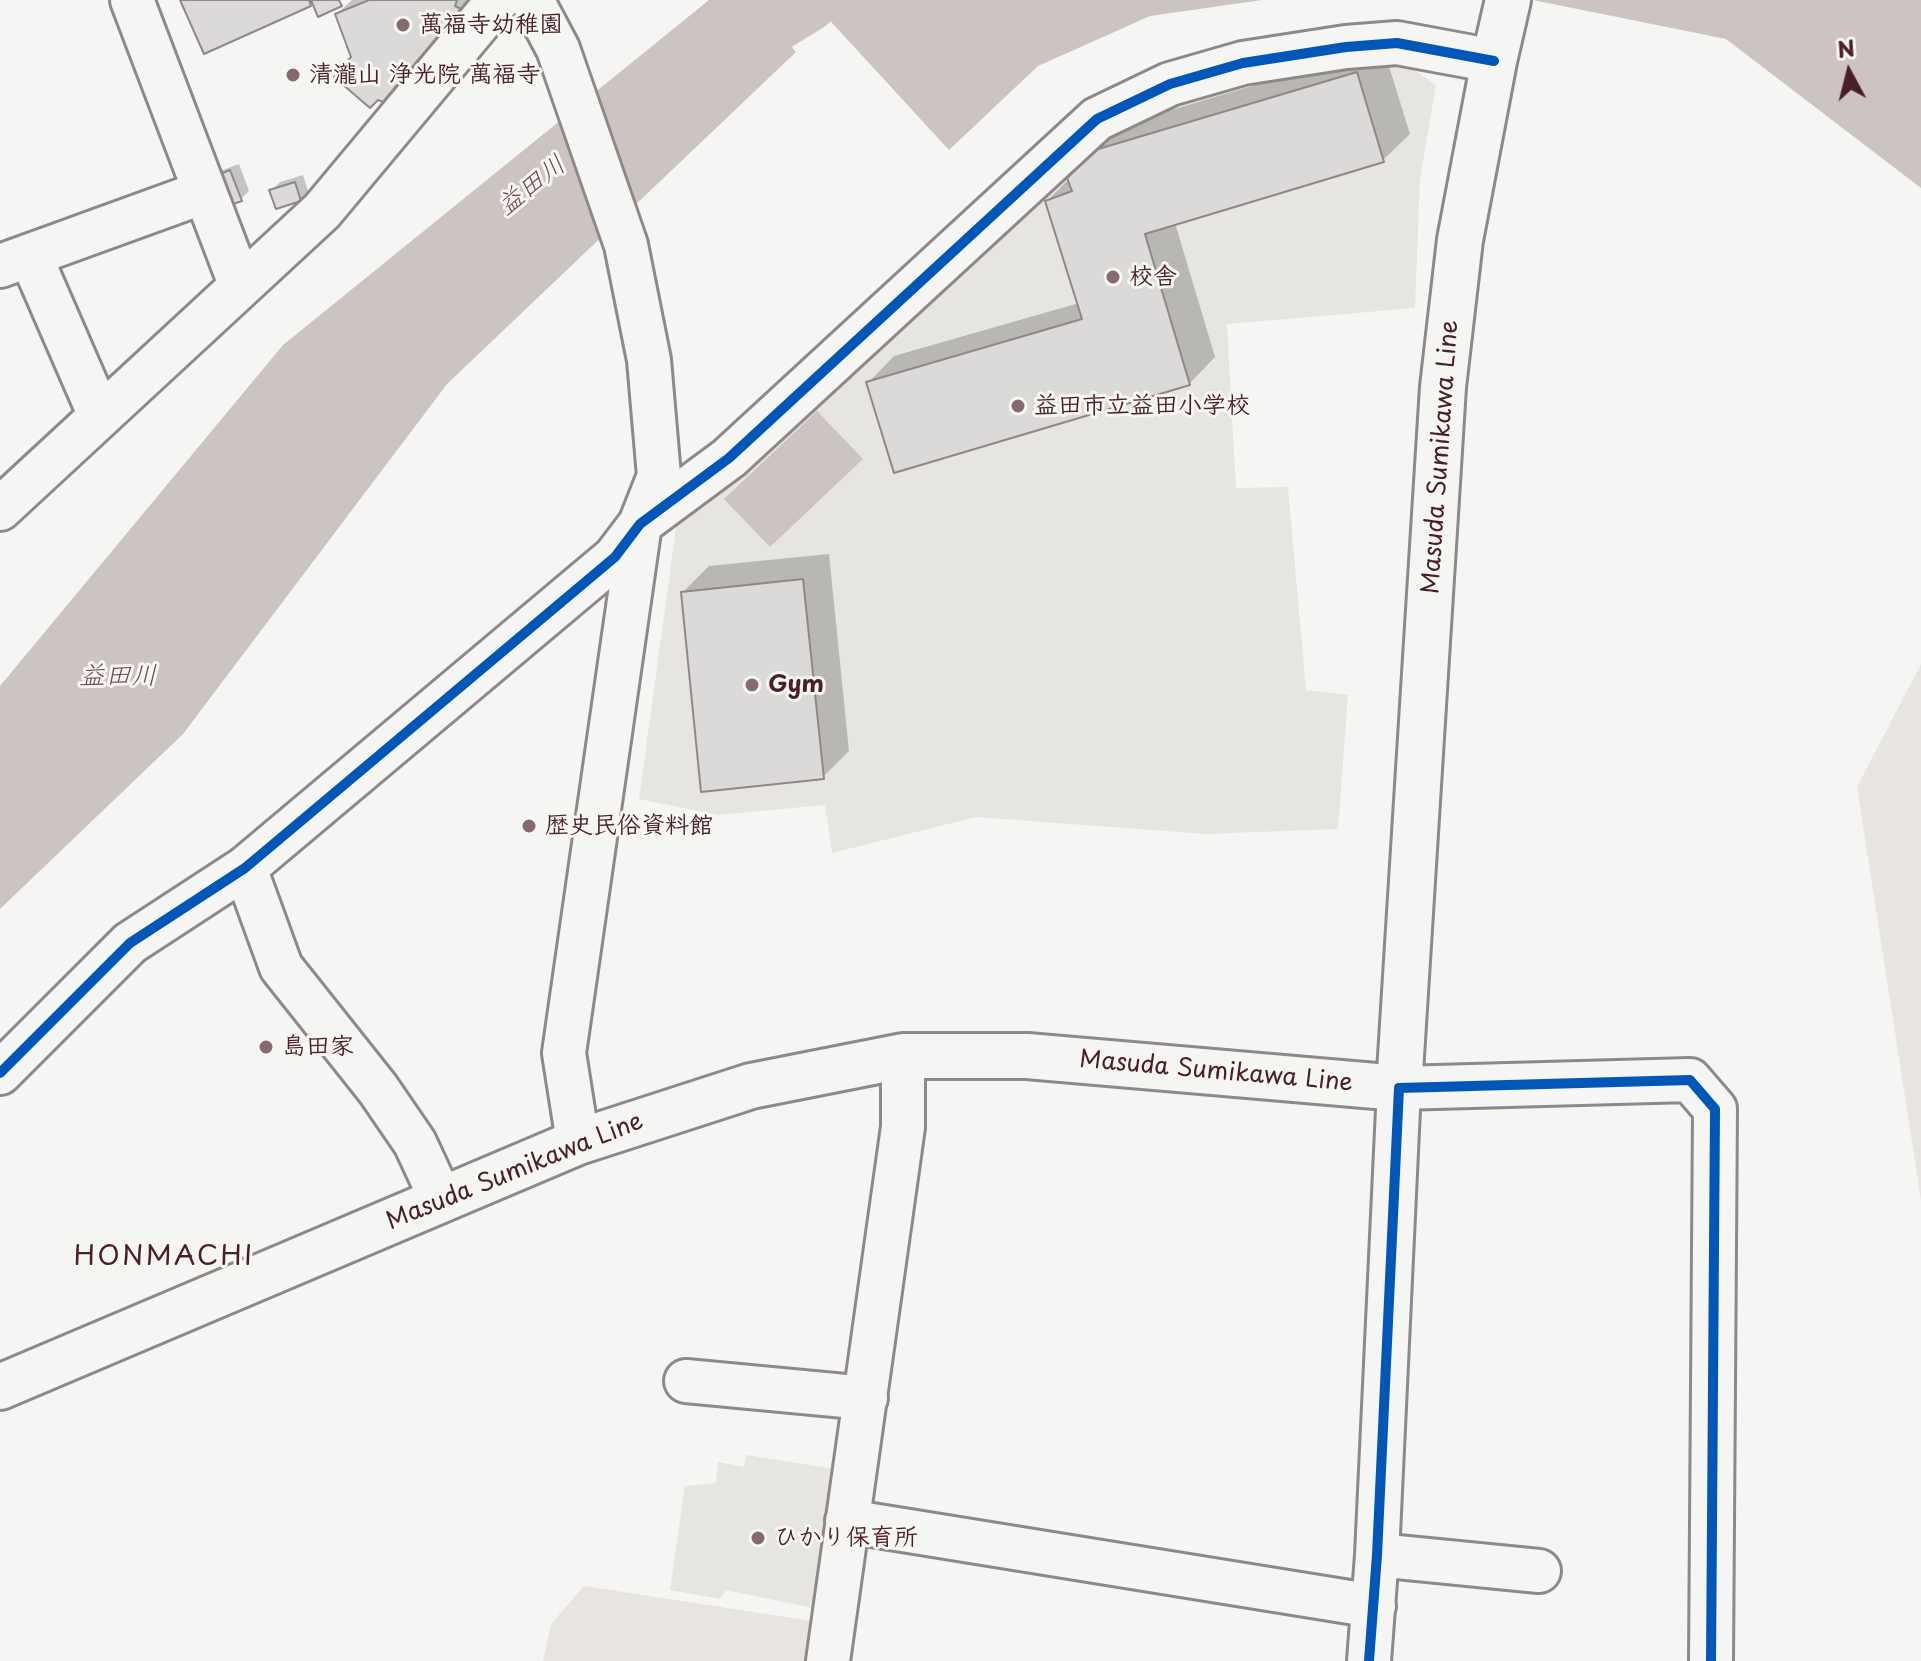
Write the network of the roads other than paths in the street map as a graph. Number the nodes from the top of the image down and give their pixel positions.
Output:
1 (132, 0) edge
2 (498, 0) edge
3 (532, 0) edge
4 (1506, 7) edge
5 (1494, 61) junction
6 (204, 192) junction
7 (15, 260) edge
8 (240, 284) junction
9 (100, 416) junction
10 (0, 509) edge
11 (640, 524) junction
12 (245, 868) junction
13 (903, 1056) junction
14 (0, 1073) edge
15 (1399, 1088) junction
16 (578, 1142) junction
17 (441, 1199) junction
18 (686, 1381) dead end
19 (0, 1387) edge
20 (866, 1398) junction
21 (847, 1521) junction
22 (1377, 1555) junction
23 (1539, 1571) dead end
24 (1374, 1606) junction
25 (828, 1661) edge
26 (1369, 1661) edge
27 (1711, 1661) edge

1 - 6 street
2 - 8 street
3 - 11 street
4 - 5 main road, Masuda Sumikawa Line
5 - 11 street
5 - 15 main road, Masuda Sumikawa Line
6 - 7 street
6 - 8 street
7 - 9 street
8 - 9 street
9 - 10 street
11 - 12 street
11 - 16 street
12 - 14 street
12 - 17 street
13 - 15 main road, Masuda Sumikawa Line
13 - 16 main road, Masuda Sumikawa Line
13 - 20 street
15 - 22 street
15 - 27 street
16 - 17 main road, Masuda Sumikawa Line
17 - 19 main road, Masuda Sumikawa Line
18 - 20 street
20 - 21 street
21 - 24 street
21 - 25 street
22 - 23 street
22 - 24 street
24 - 26 street

